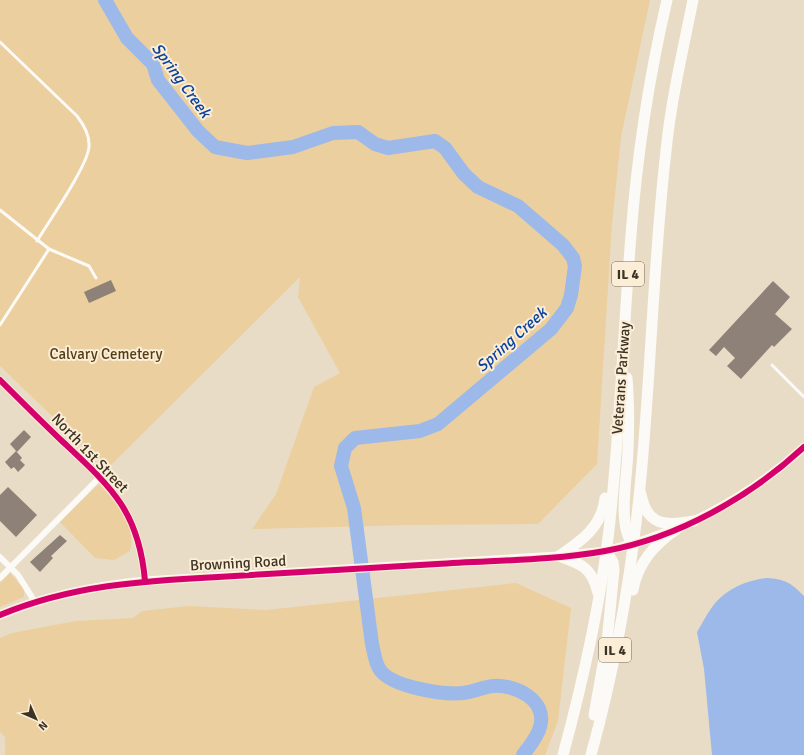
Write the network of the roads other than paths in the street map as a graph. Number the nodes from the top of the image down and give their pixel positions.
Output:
1 (667, 0) edge
2 (693, 0) edge
3 (0, 42) edge
4 (0, 210) edge
5 (37, 240) junction
6 (49, 249) junction
7 (96, 278) dead end
8 (0, 325) edge
9 (623, 347) junction
10 (772, 365) dead end
11 (0, 380) edge
12 (804, 397) edge
13 (618, 427) junction
14 (804, 446) edge
15 (100, 477) junction
16 (640, 487) junction
17 (694, 520) junction
18 (678, 528) junction
19 (633, 544) junction
20 (606, 551) junction
21 (559, 556) junction
22 (0, 557) edge
23 (11, 567) junction
24 (0, 578) edge
25 (145, 581) junction
26 (599, 598) junction
27 (35, 602) junction
28 (0, 615) edge
29 (611, 668) junction
30 (564, 755) edge
31 (588, 755) edge
32 (591, 755) edge

1 - 9 highway, Veterans Parkway / IL 4
2 - 16 highway, Veterans Parkway / IL 4
3 - 5 lane
4 - 5 lane
5 - 6 lane
6 - 7 lane
6 - 8 lane
9 - 13 highway, Veterans Parkway / IL 4
9 - 19 highway
10 - 12 lane
11 - 15 street, North 1st Street
13 - 20 highway, Veterans Parkway / IL 4
13 - 21 highway
14 - 17 street, Browning Road
15 - 23 street
15 - 25 street, North 1st Street
16 - 17 highway
16 - 19 highway, Veterans Parkway / IL 4
17 - 18 street, Browning Road
18 - 19 street, Browning Road
18 - 29 highway
19 - 20 street, Browning Road
19 - 29 highway, Veterans Parkway / IL 4
20 - 21 street, Browning Road
20 - 26 highway, Veterans Parkway / IL 4
20 - 31 highway
21 - 25 street, Browning Road
21 - 26 highway
22 - 23 street
23 - 24 street
23 - 27 street
25 - 27 street, Browning Road
26 - 30 highway, Veterans Parkway / IL 4
27 - 28 street, Browning Road
29 - 32 highway, Veterans Parkway / IL 4

